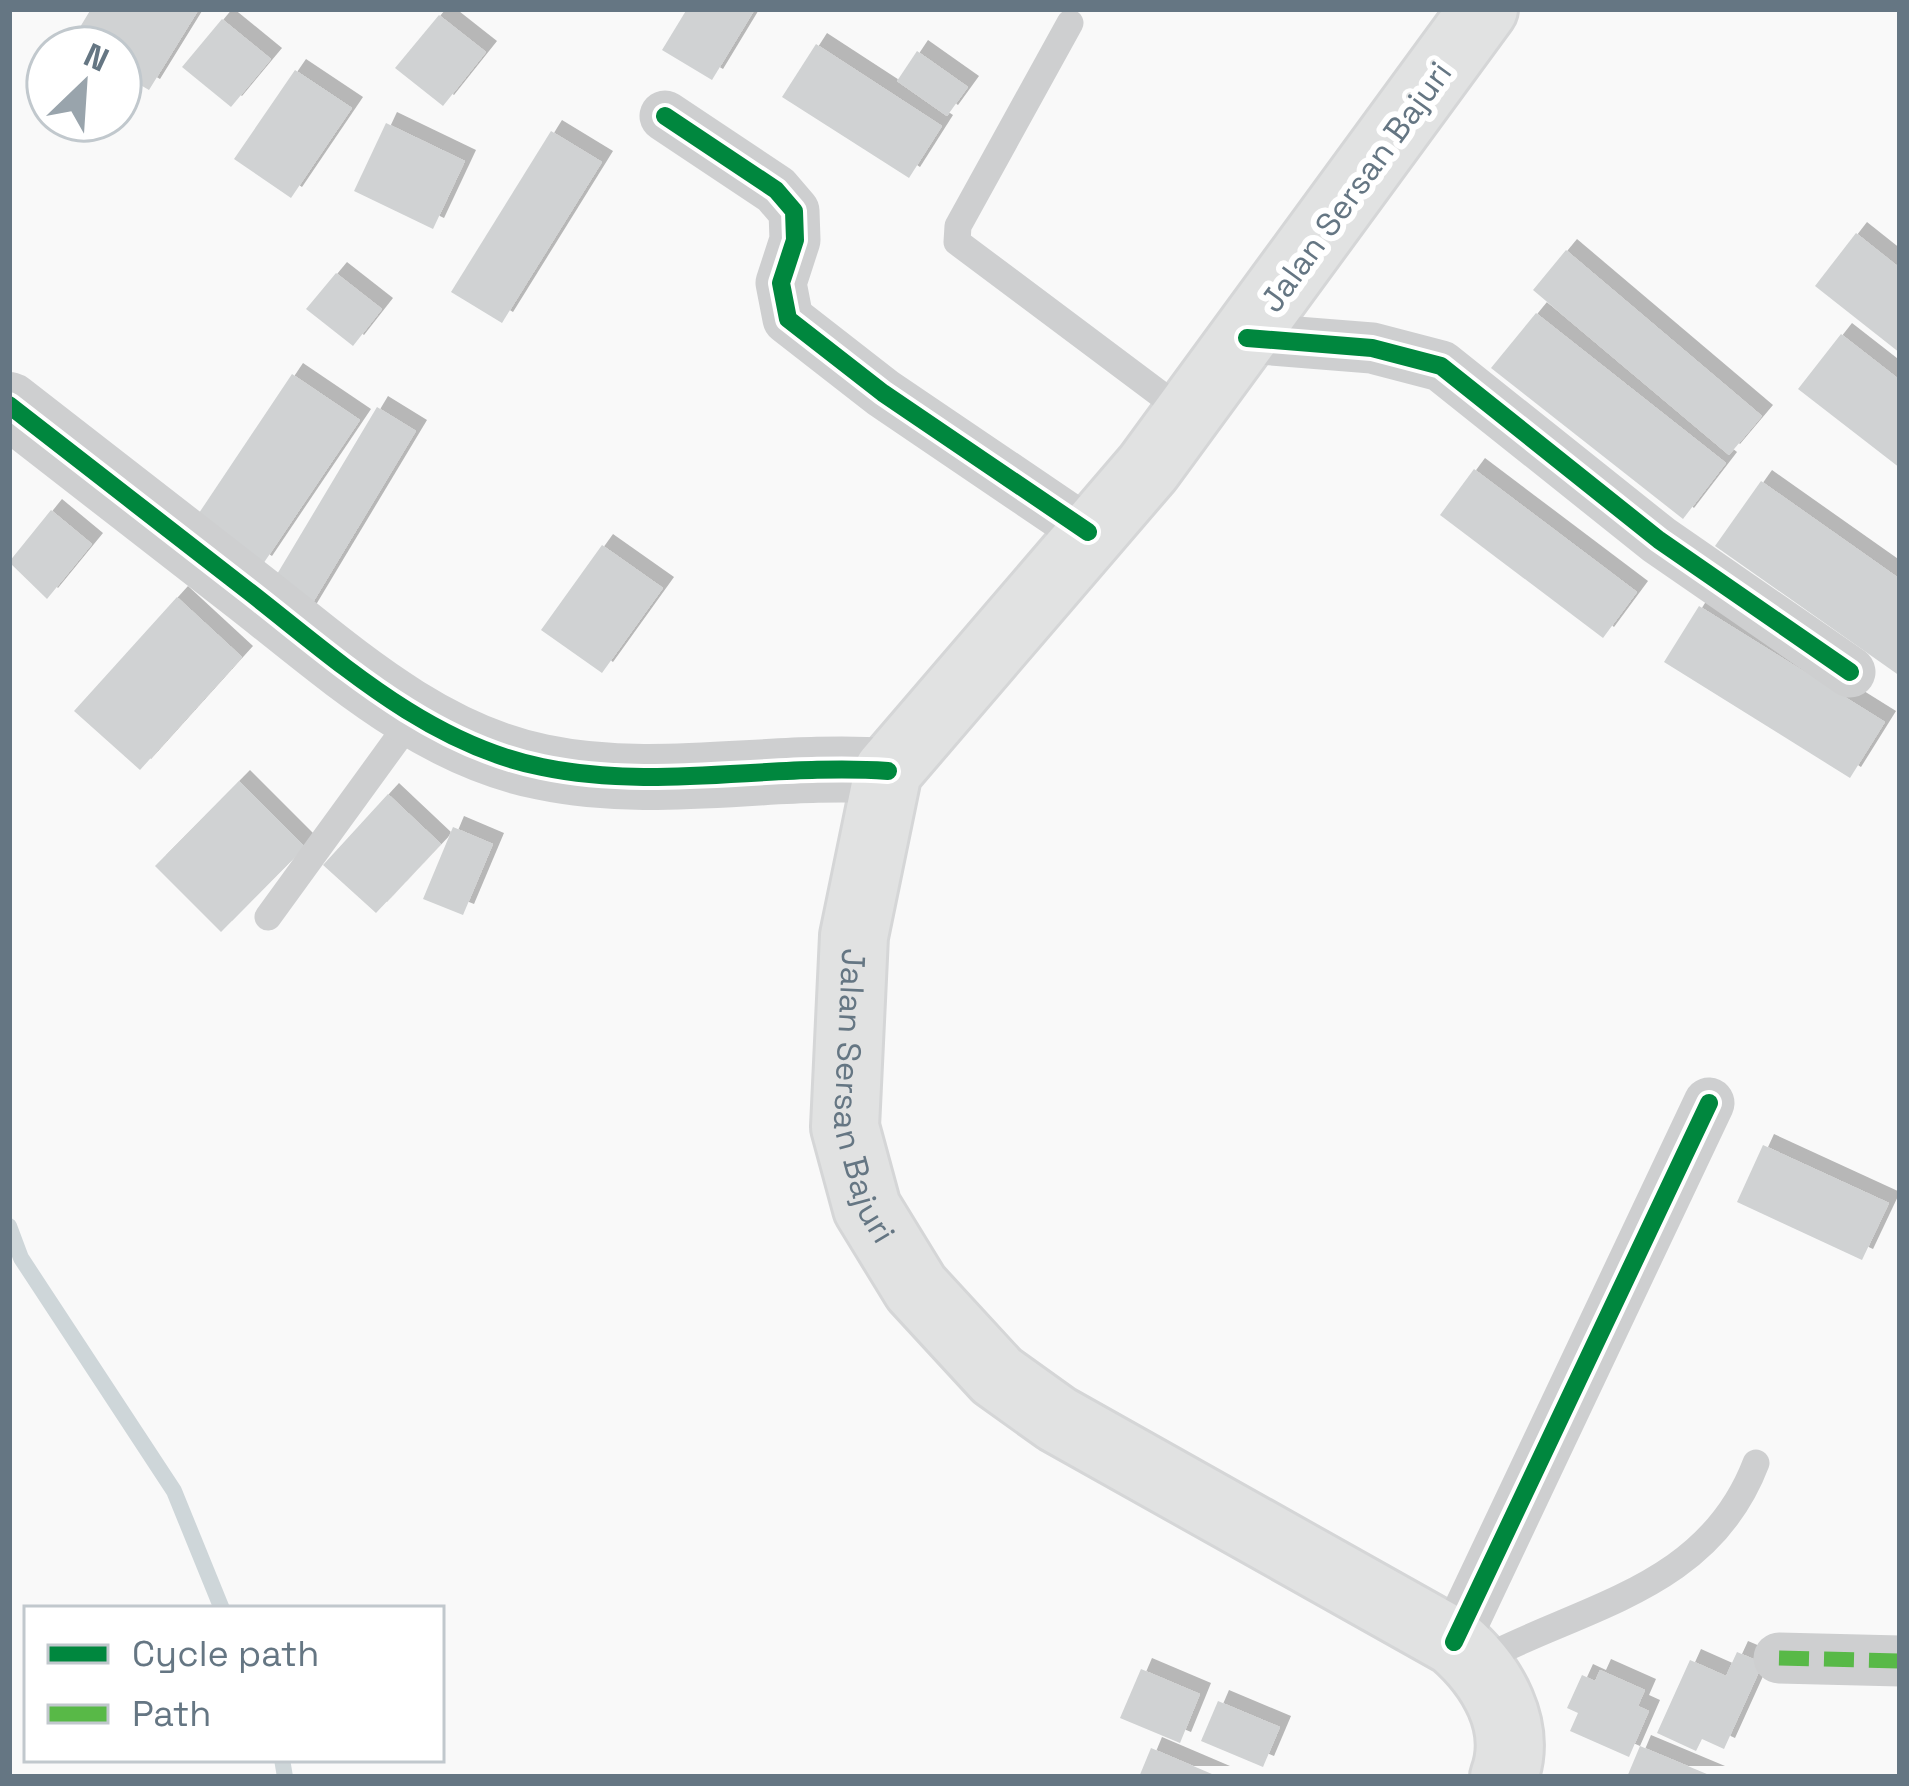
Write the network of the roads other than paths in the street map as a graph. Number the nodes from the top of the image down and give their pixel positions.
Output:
1 (1484, 9) edge
2 (1070, 23) dead end
3 (664, 116) dead end
4 (1247, 338) junction
5 (9, 405) edge
6 (1188, 415) junction
7 (1088, 532) junction
8 (1850, 672) dead end
9 (414, 716) junction
10 (888, 771) junction
11 (268, 917) dead end
12 (1709, 1103) dead end
13 (1756, 1463) dead end
14 (1466, 1652) junction
15 (1780, 1658) dead end
16 (1900, 1661) edge
17 (1504, 1777) edge

1 - 4 main road, Jalan Sersan Bajuri
2 - 6 lane
3 - 7 street
4 - 6 main road, Jalan Sersan Bajuri
4 - 8 street
5 - 9 street
6 - 7 main road, Jalan Sersan Bajuri
7 - 10 main road, Jalan Sersan Bajuri
9 - 10 street
9 - 11 lane
10 - 14 main road, Jalan Sersan Bajuri
12 - 14 street
13 - 14 lane
14 - 17 main road
15 - 16 street

